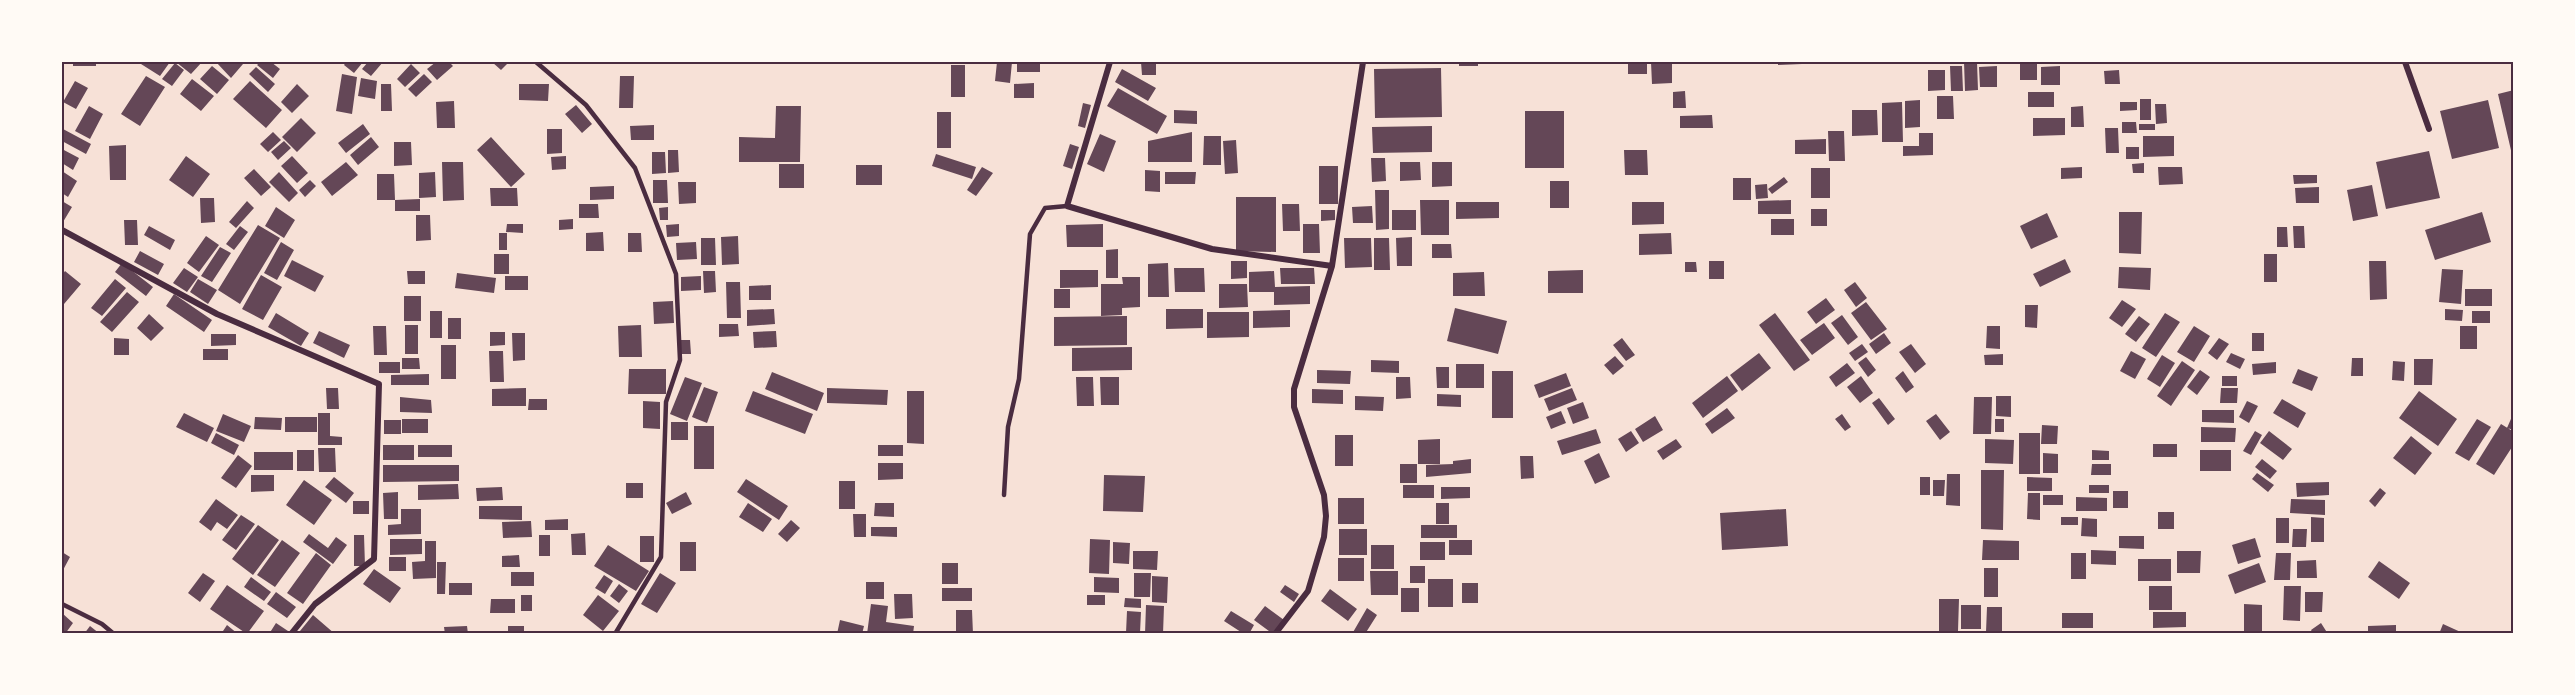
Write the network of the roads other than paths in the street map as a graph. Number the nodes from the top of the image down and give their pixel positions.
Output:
1 (537, 62) edge
2 (1110, 62) edge
3 (1363, 62) edge
4 (2405, 62) edge
5 (2429, 129) dead end
6 (1067, 206) junction
7 (62, 230) edge
8 (1332, 266) junction
9 (1004, 495) dead end
10 (62, 603) edge
11 (114, 633) edge
12 (291, 633) edge
13 (615, 633) edge
14 (1275, 633) edge

1 - 13 lane
2 - 6 street
3 - 8 street
4 - 5 street
6 - 8 street
6 - 9 lane
7 - 12 street
8 - 14 street
10 - 11 lane

